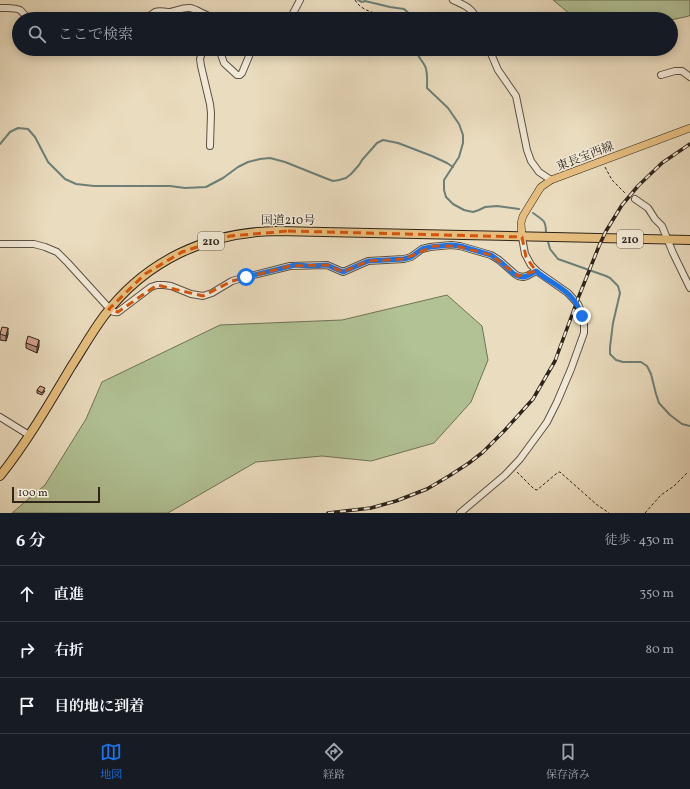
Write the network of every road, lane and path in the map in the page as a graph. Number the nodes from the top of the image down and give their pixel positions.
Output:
1 (300, 0) edge
2 (355, 0) edge
3 (453, 0) edge
4 (0, 8) edge
5 (22, 12) edge
6 (156, 12) edge
7 (166, 12) edge
8 (166, 12) edge
9 (199, 12) edge
10 (294, 12) edge
11 (374, 12) edge
12 (473, 12) edge
13 (201, 56) edge
14 (222, 56) edge
15 (249, 56) edge
16 (492, 56) edge
17 (661, 75) dead end
18 (690, 77) edge
19 (690, 128) edge
20 (210, 146) dead end
21 (602, 161) junction
22 (551, 180) junction
23 (626, 194) dead end
24 (635, 199) dead end
25 (522, 237) junction
26 (668, 240) junction
27 (690, 240) edge
28 (0, 244) edge
29 (536, 271) junction
30 (690, 288) edge
31 (109, 309) junction
32 (0, 417) edge
33 (29, 435) junction
34 (513, 467) junction
35 (688, 472) dead end
36 (0, 476) edge
37 (460, 513) edge
38 (609, 513) edge
39 (645, 513) edge

1 - 10 street
2 - 11 path
3 - 12 street
4 - 5 street
6 - 8 street
7 - 9 street
13 - 20 street
14 - 15 street
16 - 22 street
17 - 18 street
19 - 21 main road, 東長宝西線
21 - 22 main road, 東長宝西線
21 - 23 path
22 - 25 main road, 東長宝西線
24 - 26 street
25 - 26 highway, 国道210号 / 210
25 - 29 street
25 - 31 highway, 国道210号 / 210
26 - 27 highway, 国道210号 / 210
26 - 30 street
28 - 31 street
29 - 31 street
29 - 34 street
31 - 33 highway, 国道210号 / 210
32 - 33 street
33 - 36 highway, 国道210号 / 210
34 - 37 street
34 - 38 path
35 - 39 path

